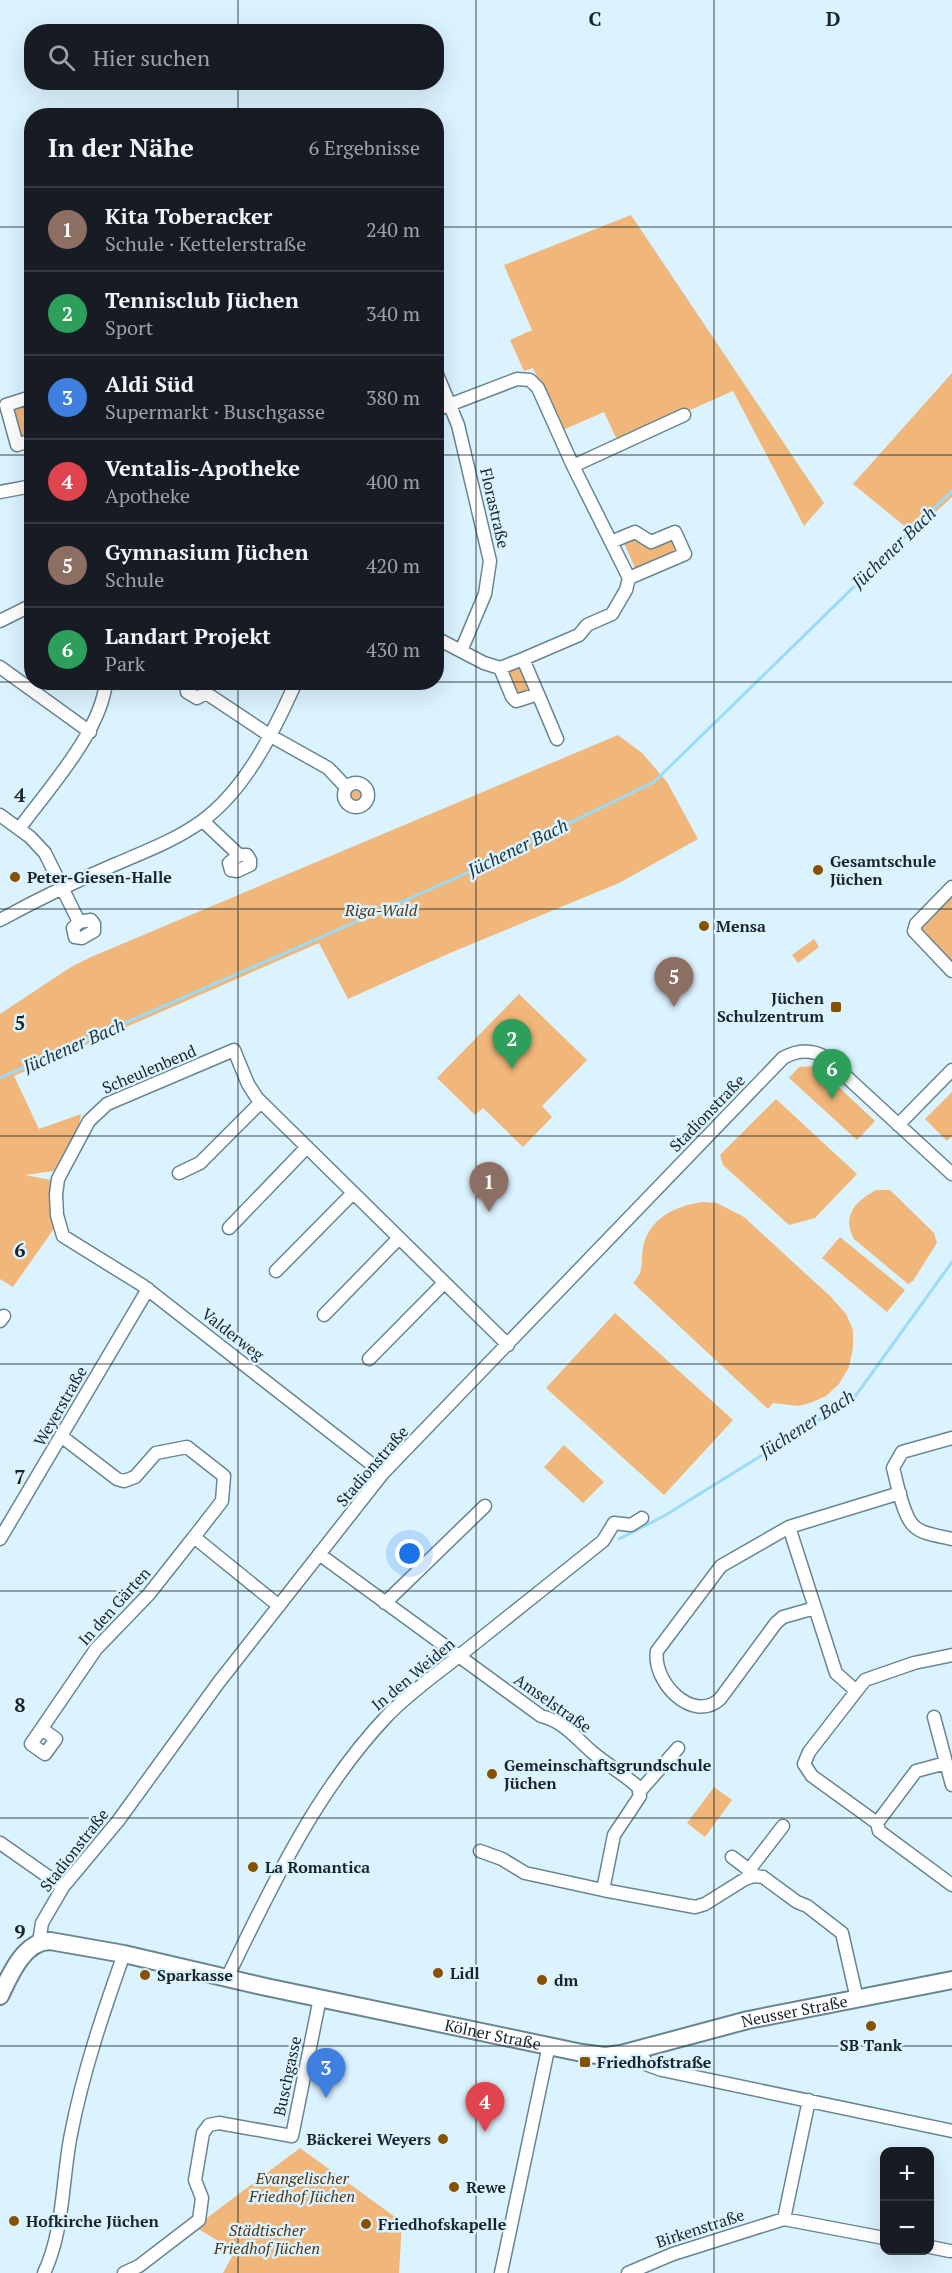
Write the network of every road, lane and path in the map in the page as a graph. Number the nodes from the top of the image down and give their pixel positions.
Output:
1 (444, 391) edge
2 (24, 399) edge
3 (450, 405) junction
4 (444, 407) edge
5 (684, 416) dead end
6 (24, 442) edge
7 (573, 466) junction
8 (24, 488) edge
9 (0, 492) edge
10 (611, 542) junction
11 (629, 578) junction
12 (24, 609) edge
13 (0, 621) edge
14 (444, 642) edge
15 (461, 651) junction
16 (523, 659) junction
17 (0, 667) edge
18 (500, 668) junction
19 (24, 684) edge
20 (32, 690) edge
21 (105, 690) edge
22 (187, 690) edge
23 (206, 690) edge
24 (210, 690) edge
25 (292, 690) edge
26 (538, 694) junction
27 (90, 732) junction
28 (269, 735) junction
29 (557, 739) dead end
30 (346, 787) dead end
31 (0, 815) edge
32 (203, 821) junction
33 (19, 829) junction
34 (239, 855) dead end
35 (63, 887) junction
36 (952, 887) edge
37 (0, 920) edge
38 (79, 922) dead end
39 (952, 971) edge
40 (952, 1070) edge
41 (261, 1102) junction
42 (898, 1125) junction
43 (307, 1148) junction
44 (179, 1173) dead end
45 (952, 1174) edge
46 (353, 1193) junction
47 (59, 1228) joint
48 (229, 1228) dead end
49 (399, 1238) junction
50 (276, 1271) dead end
51 (444, 1283) junction
52 (147, 1289) junction
53 (324, 1315) dead end
54 (508, 1345) junction
55 (369, 1359) dead end
56 (61, 1436) junction
57 (952, 1438) edge
58 (383, 1473) junction
59 (900, 1493) junction
60 (486, 1506) dead end
61 (642, 1518) dead end
62 (789, 1527) junction
63 (194, 1538) junction
64 (0, 1539) edge
65 (952, 1539) edge
66 (319, 1554) junction
67 (385, 1603) junction
68 (279, 1606) junction
69 (815, 1608) junction
70 (952, 1655) edge
71 (459, 1656) junction
72 (855, 1690) junction
73 (934, 1717) dead end
74 (42, 1729) dead end
75 (678, 1748) dead end
76 (946, 1763) junction
77 (952, 1785) edge
78 (640, 1791) junction
79 (877, 1823) junction
80 (783, 1826) dead end
81 (0, 1843) edge
82 (480, 1851) dead end
83 (732, 1857) dead end
84 (753, 1873) junction
85 (952, 1885) edge
86 (63, 1887) junction
87 (603, 1890) junction
88 (33, 1946) junction
89 (124, 1954) junction
90 (228, 1976) junction
91 (952, 1980) edge
92 (0, 1996) edge
93 (320, 1998) junction
94 (857, 1999) junction
95 (549, 2045) junction
96 (638, 2050) junction
97 (809, 2100) junction
98 (952, 2131) edge
99 (784, 2219) junction
100 (880, 2237) edge
101 (934, 2248) edge
102 (950, 2251) dead end
103 (44, 2273) edge
104 (124, 2273) edge
105 (501, 2273) edge
106 (628, 2273) edge

1 - 3 street, Florastraße
2 - 6 street
3 - 4 street
3 - 7 street
3 - 15 street, Florastraße
5 - 7 street
7 - 10 street
8 - 9 street
10 - 11 street
10 - 11 street
11 - 16 street
12 - 13 street
14 - 15 street
15 - 18 street
16 - 18 street
16 - 26 street
17 - 19 street
18 - 26 street
20 - 27 street
21 - 27 street
22 - 23 street
24 - 28 street
25 - 28 street
26 - 29 street
27 - 33 street
28 - 30 street
28 - 32 street
31 - 33 street
32 - 34 street
32 - 35 street
33 - 35 street
35 - 37 street
35 - 38 street
36 - 39 street
40 - 42 street
41 - 43 street
41 - 44 street
41 - 47 street, Scheulenbend
42 - 45 street
42 - 54 street, Stadionstraße
43 - 46 street
43 - 48 street
46 - 49 street
46 - 50 street
47 - 52 street, Valderweg
49 - 51 street
49 - 53 street
51 - 54 street
51 - 55 street
52 - 56 street, Weyerstraße
52 - 58 street, Valderweg
54 - 58 street, Stadionstraße
56 - 63 street, In den Gärten
56 - 64 street, Weyerstraße
57 - 59 street
58 - 66 street, Stadionstraße
59 - 62 street
59 - 65 street
60 - 67 street
61 - 71 street, In den Weiden
62 - 69 street
62 - 69 street
63 - 68 street
63 - 74 street, In den Gärten
66 - 67 street, Amselstraße
66 - 68 street, Stadionstraße
67 - 71 street, Amselstraße
68 - 86 street, Stadionstraße
69 - 72 street
70 - 72 street
71 - 78 street, Amselstraße
71 - 90 street, In den Weiden
72 - 79 street
73 - 76 street
75 - 78 street
76 - 77 street
76 - 79 street
78 - 87 street
79 - 85 street
80 - 84 street
81 - 86 street
82 - 87 street
83 - 84 street
84 - 87 street
84 - 94 street
86 - 88 street, Stadionstraße
88 - 89 main road, Kölner Straße
88 - 92 main road
89 - 90 main road, Kölner Straße
89 - 103 street
90 - 93 main road, Kölner Straße
91 - 94 main road, Neusser Straße
93 - 95 main road, Kölner Straße
93 - 104 street, Buschgasse
94 - 96 main road, Neusser Straße
95 - 96 main road, Kölner Straße
95 - 105 street
96 - 97 street
97 - 98 street
97 - 99 street
99 - 100 street, Birkenstraße
99 - 106 street, Birkenstraße
101 - 102 street

